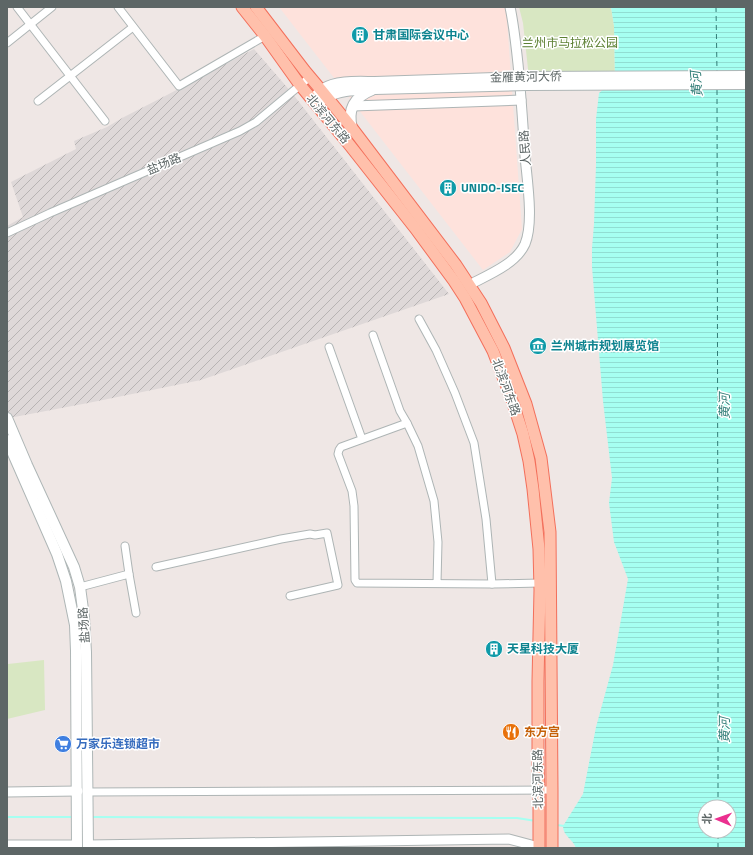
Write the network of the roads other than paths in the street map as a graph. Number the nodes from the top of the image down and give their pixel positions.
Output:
1 (17, 7) edge
2 (52, 7) edge
3 (118, 7) edge
4 (242, 7) edge
5 (256, 7) edge
6 (510, 7) edge
7 (31, 24) junction
8 (134, 27) junction
9 (265, 36) junction
10 (7, 43) edge
11 (70, 76) junction
12 (746, 76) edge
13 (310, 77) junction
14 (746, 84) edge
15 (300, 85) junction
16 (375, 85) junction
17 (324, 94) junction
18 (522, 100) junction
19 (38, 101) dead end
20 (314, 103) junction
21 (353, 106) junction
22 (106, 121) dead end
23 (352, 128) junction
24 (8, 230) edge
25 (469, 284) junction
26 (419, 319) dead end
27 (373, 335) dead end
28 (329, 347) dead end
29 (407, 423) junction
30 (8, 425) edge
31 (362, 439) junction
32 (7, 440) edge
33 (125, 546) dead end
34 (156, 567) dead end
35 (129, 574) junction
36 (437, 583) junction
37 (540, 583) junction
38 (492, 584) junction
39 (80, 587) junction
40 (290, 596) dead end
41 (136, 613) dead end
42 (82, 791) junction
43 (7, 792) edge
44 (539, 793) junction
45 (552, 794) junction
46 (82, 842) edge
47 (7, 845) edge
48 (539, 847) edge
49 (552, 848) edge

1 - 7 street
2 - 7 street
3 - 8 street
4 - 9 main road, 北滨河东路
5 - 13 main road, 北滨河东路
6 - 18 street, 人民路
7 - 10 street
7 - 11 street
8 - 9 street
8 - 11 street
9 - 15 main road, 北滨河东路
11 - 19 street
11 - 22 street
12 - 16 main road, 金雁黄河大侨, bridge
13 - 15 street, 盐场路
13 - 17 main road, 北滨河东路
14 - 16 main road, 金雁黄河大侨, bridge
15 - 20 main road, 北滨河东路
15 - 24 street, 盐场路
16 - 17 main road
16 - 21 main road
17 - 20 main road
17 - 23 main road, 北滨河东路
18 - 21 street
18 - 25 street, 人民路
20 - 37 main road, 北滨河东路
21 - 23 main road
23 - 25 main road, 北滨河东路
25 - 45 main road, 北滨河东路
26 - 38 street
27 - 29 street
28 - 31 street
29 - 31 street
29 - 36 street
30 - 39 main road, 盐场路
31 - 36 street
32 - 42 main road, 盐场路
33 - 35 street
34 - 40 street
35 - 39 street
35 - 41 street
36 - 38 street
37 - 38 street
37 - 44 main road, 北滨河东路
39 - 42 main road, 盐场路
42 - 43 street
42 - 44 street
42 - 46 main road, 盐场路
44 - 45 street
44 - 48 main road, 北滨河东路
45 - 49 main road, 北滨河东路
46 - 47 street
46 - 48 street

